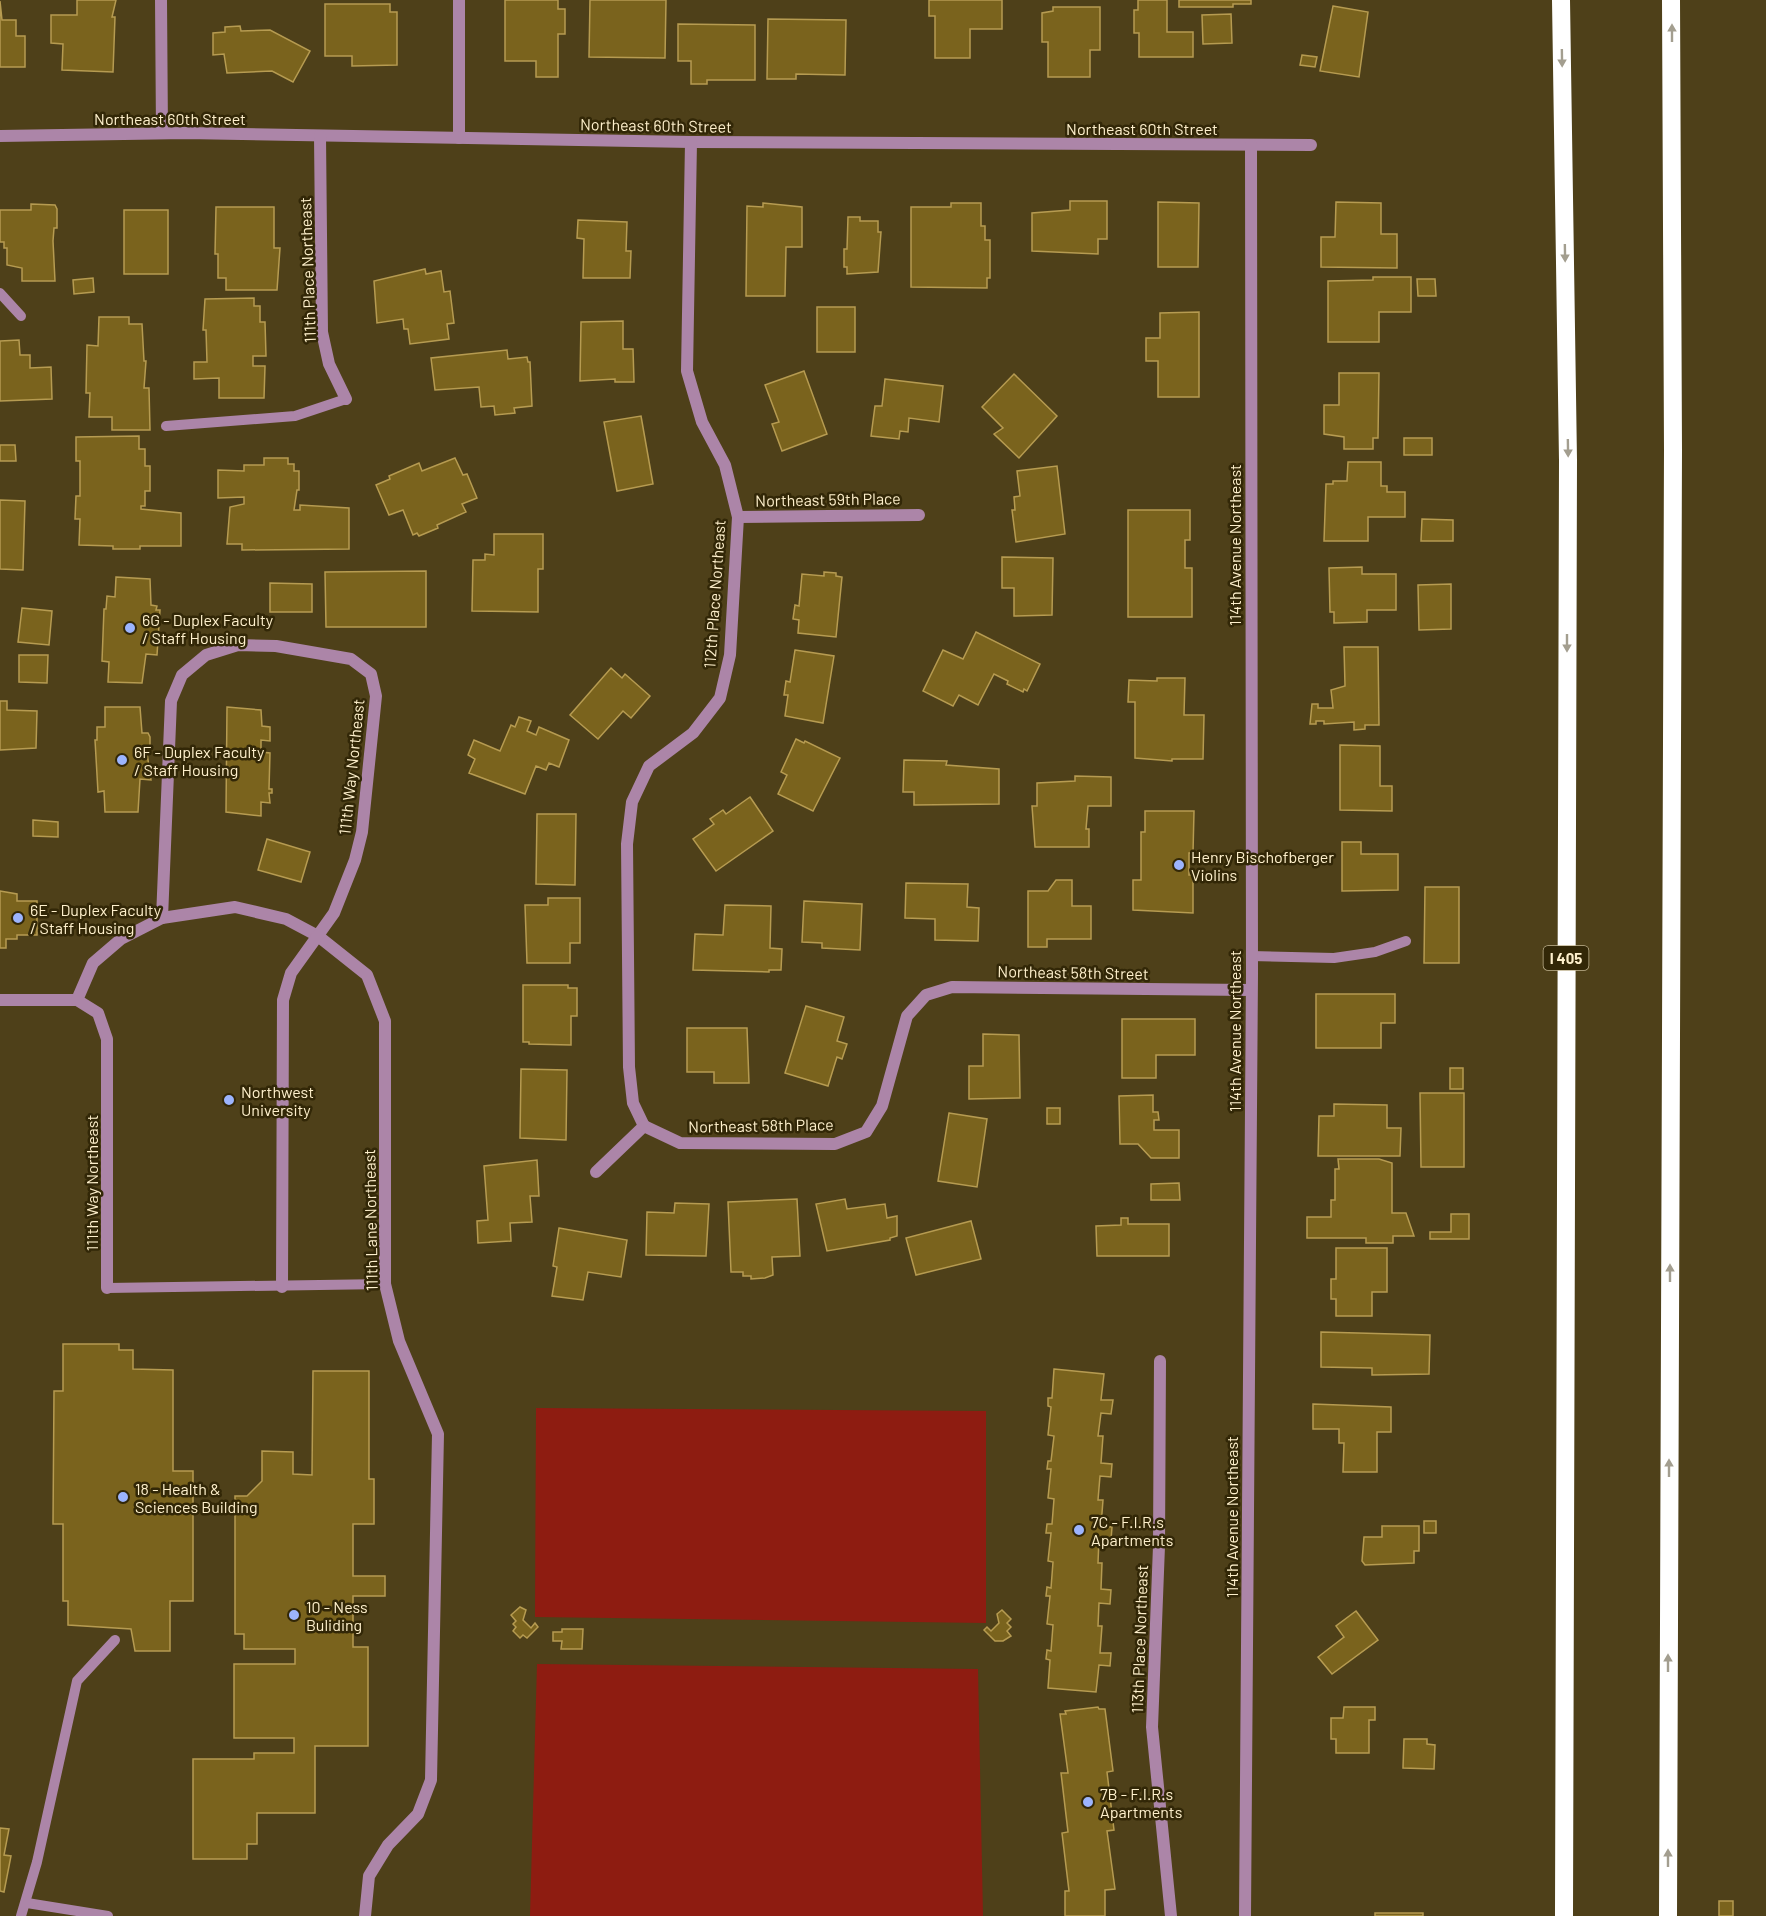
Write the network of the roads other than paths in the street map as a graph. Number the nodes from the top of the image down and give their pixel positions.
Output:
1 (161, 0) edge
2 (459, 0) edge
3 (1561, 0) edge
4 (1671, 0) edge
5 (162, 134) junction
6 (0, 136) edge
7 (320, 136) junction
8 (459, 138) junction
9 (691, 142) junction
10 (1251, 146) junction
11 (1311, 146) dead end
12 (0, 293) edge
13 (21, 316) dead end
14 (346, 399) joint
15 (166, 426) dead end
16 (919, 515) dead end
17 (738, 517) junction
18 (162, 918) junction
19 (318, 936) junction
20 (1406, 941) dead end
21 (1251, 956) junction
22 (1250, 990) junction
23 (0, 999) edge
24 (77, 1000) junction
25 (907, 1016) joint
26 (644, 1126) junction
27 (596, 1172) dead end
28 (385, 1284) junction
29 (282, 1287) junction
30 (107, 1288) joint
31 (1160, 1361) dead end
32 (115, 1640) dead end
33 (27, 1903) junction
34 (21, 1916) edge
35 (108, 1916) edge
36 (365, 1916) edge
37 (1171, 1916) edge
38 (1245, 1916) edge
39 (1564, 1916) edge
40 (1668, 1916) edge

1 - 5 street
2 - 8 street
3 -> 39 highway, I 405
40 -> 4 highway
5 - 6 street, Northeast 60th Street
5 - 7 street, Northeast 60th Street
7 - 8 street, Northeast 60th Street
7 - 14 street, 111th Place Northeast
8 - 9 street, Northeast 60th Street
9 - 10 street, Northeast 60th Street
9 - 17 street, 112th Place Northeast
10 - 11 street, Northeast 60th Street
10 - 21 street, 114th Avenue Northeast
12 - 13 lane
14 - 15 lane
16 - 17 street, Northeast 59th Place
17 - 26 street, 112th Place Northeast
18 - 19 street, 111th Lane Northeast
18 - 19 street, 111th Way Northeast
18 - 24 street
19 - 28 street, 111th Lane Northeast
19 - 29 street, 111th Way Northeast
20 - 21 lane
21 - 22 street, 114th Avenue Northeast
22 - 25 street, Northeast 58th Street
22 - 38 street, 114th Avenue Northeast
23 - 24 street
24 - 30 street, 111th Way Northeast
25 - 26 street, Northeast 58th Place
26 - 27 street
28 - 29 lane
28 - 36 street, 111th Lane Northeast
29 - 30 lane
31 - 37 street, 113th Place Northeast
32 - 33 lane
33 - 34 lane
33 - 35 lane

